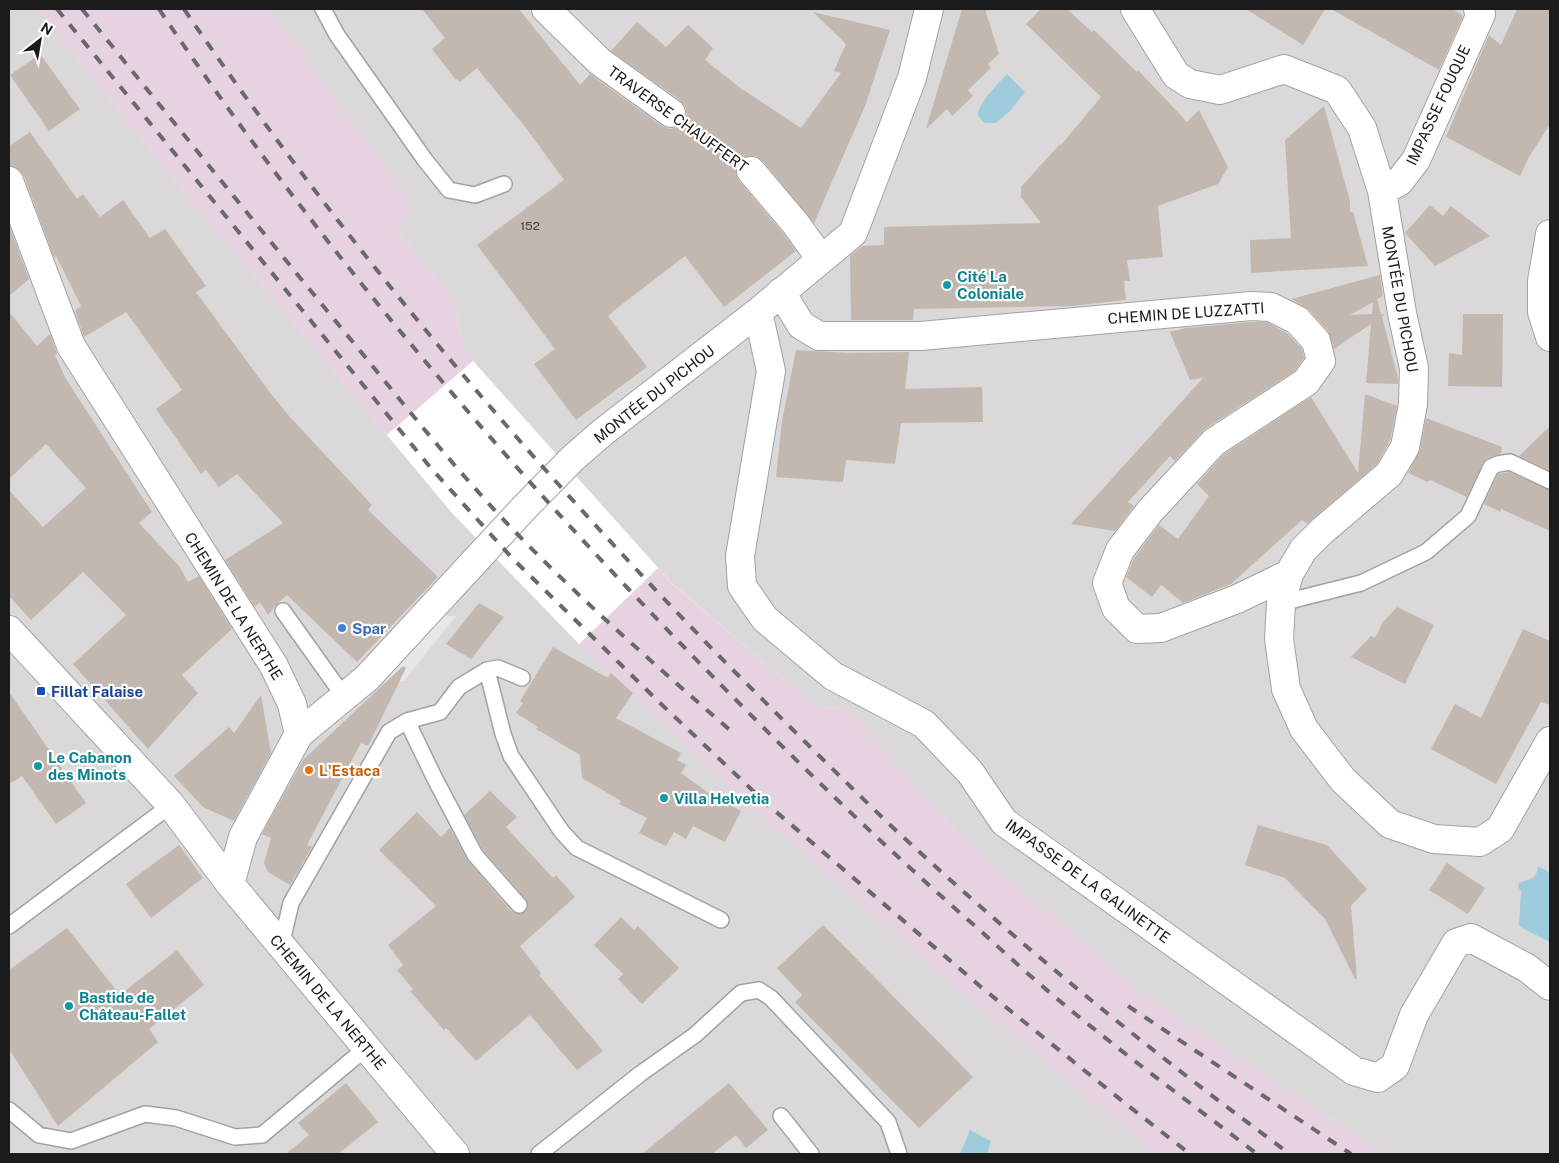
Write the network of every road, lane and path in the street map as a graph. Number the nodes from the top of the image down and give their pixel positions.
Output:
1 (323, 9) edge
2 (546, 9) edge
3 (930, 9) edge
4 (1135, 9) edge
5 (1478, 9) edge
6 (671, 113) joint
7 (751, 171) joint
8 (9, 181) edge
9 (504, 184) dead end
10 (1382, 191) junction
11 (1550, 234) edge
12 (821, 259) junction
13 (781, 292) junction
14 (758, 312) junction
15 (1550, 337) edge
16 (1550, 481) edge
17 (1289, 574) junction
18 (1281, 603) junction
19 (283, 611) dead end
20 (9, 630) edge
21 (487, 670) junction
22 (522, 678) dead end
23 (345, 698) junction
24 (407, 721) junction
25 (299, 734) junction
26 (1550, 740) edge
27 (171, 805) junction
28 (230, 884) junction
29 (519, 905) dead end
30 (721, 920) dead end
31 (9, 926) edge
32 (281, 946) junction
33 (1550, 986) edge
34 (366, 1048) junction
35 (9, 1110) edge
36 (781, 1116) dead end
37 (455, 1154) edge
38 (539, 1154) edge
39 (810, 1154) edge
40 (899, 1154) edge

1 - 9 lane
2 - 6 street, TRAVERSE CHAUFFERT
3 - 12 street, MONTÉE DU PICHOU
4 - 10 street, MONTÉE DU PICHOU
5 - 10 street, IMPASSE FOUQUE
6 - 7 path, TRAVERSE CHAUFFERT
7 - 12 street, TRAVERSE CHAUFFERT
8 - 25 street, CHEMIN DE LA NERTHE
10 - 17 street, MONTÉE DU PICHOU
11 - 15 street
12 - 13 street, MONTÉE DU PICHOU
13 - 14 street, MONTÉE DU PICHOU
13 - 17 street, CHEMIN DE LUZZATTI
14 - 23 street, MONTÉE DU PICHOU
14 - 33 street, IMPASSE DE LA GALINETTE
16 - 18 lane
17 - 18 street, MONTÉE DU PICHOU
18 - 26 street, MONTÉE DU PICHOU
19 - 23 lane
20 - 27 street, CHEMIN DE LA NERTHE
21 - 22 lane
21 - 24 lane
21 - 30 lane
23 - 25 street, MONTÉE DU PICHOU
24 - 29 lane
24 - 32 lane
25 - 28 street
27 - 28 street, CHEMIN DE LA NERTHE
27 - 31 lane
28 - 32 street, CHEMIN DE LA NERTHE
32 - 34 street, CHEMIN DE LA NERTHE
34 - 35 lane
34 - 37 street, CHEMIN DE LA NERTHE
36 - 39 lane
38 - 40 lane

